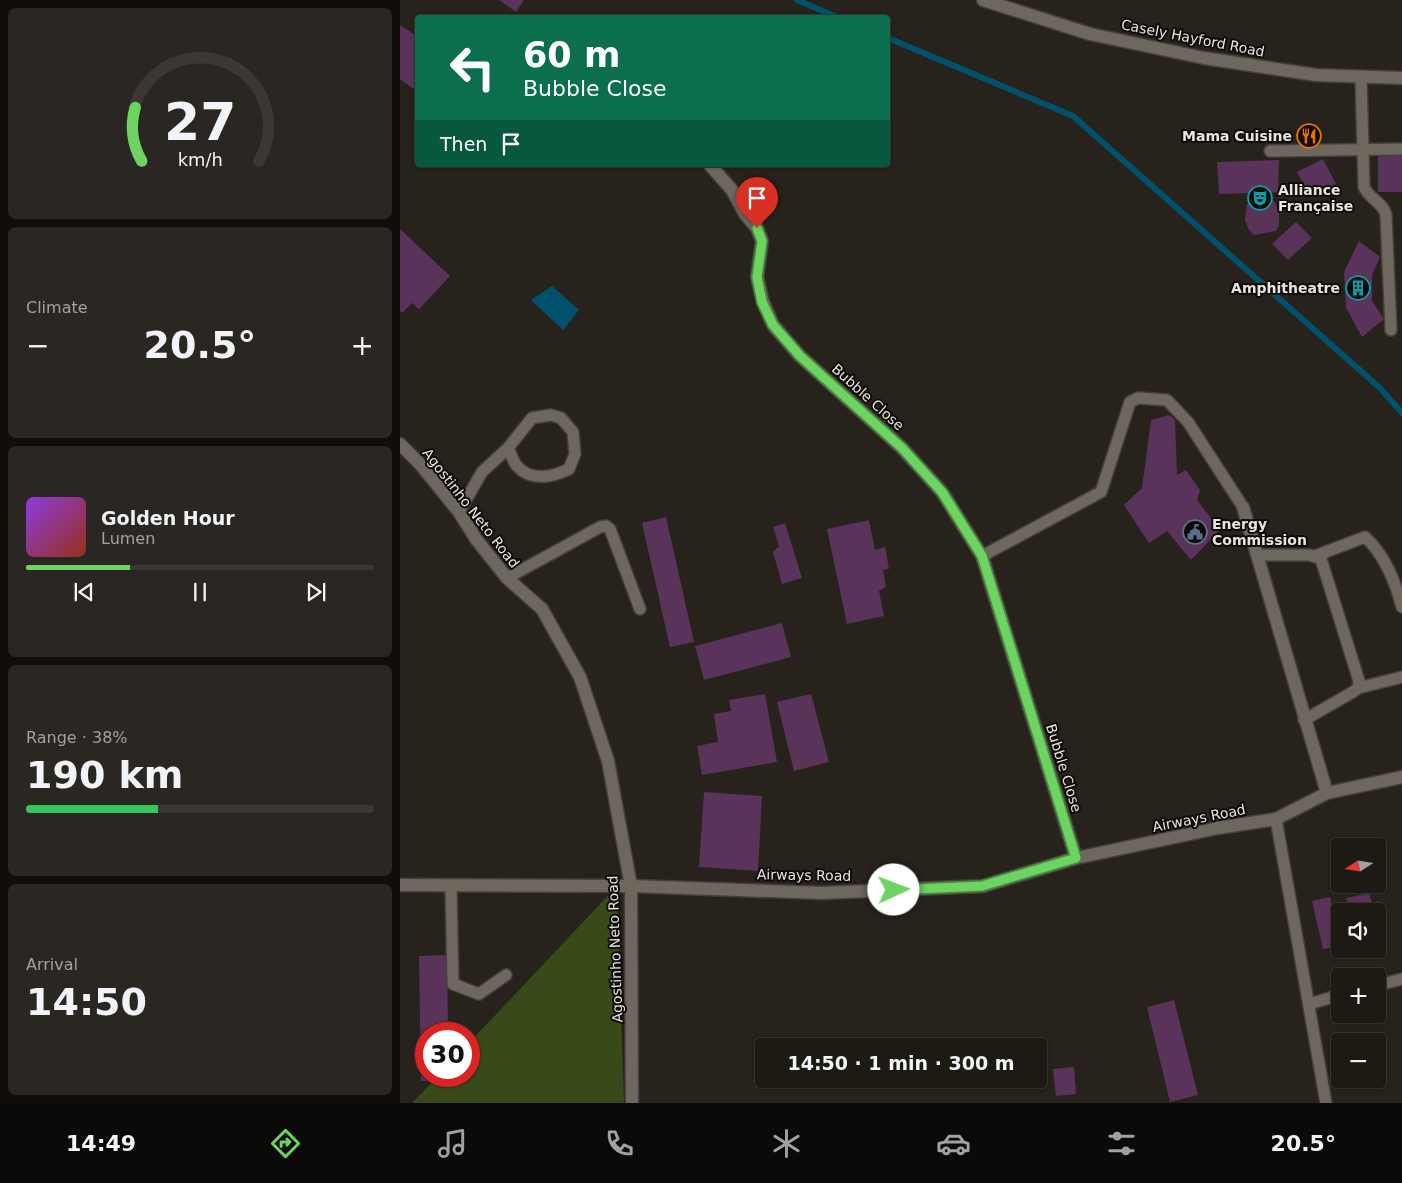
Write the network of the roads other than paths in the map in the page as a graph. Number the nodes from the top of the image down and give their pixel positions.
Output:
1 (984, 0) edge
2 (1361, 77) junction
3 (1402, 78) edge
4 (1402, 149) edge
5 (1363, 150) junction
6 (1270, 151) dead end
7 (712, 167) edge
8 (1391, 330) dead end
9 (400, 444) edge
10 (508, 448) junction
11 (1244, 507) joint
12 (459, 512) junction
13 (1258, 555) junction
14 (982, 556) junction
15 (1316, 556) junction
16 (507, 578) junction
17 (1402, 607) edge
18 (640, 610) dead end
19 (1402, 678) edge
20 (1358, 688) junction
21 (1304, 720) junction
22 (1402, 778) edge
23 (1327, 793) junction
24 (1276, 820) junction
25 (1076, 858) junction
26 (400, 885) edge
27 (452, 886) junction
28 (631, 886) junction
29 (506, 975) dead end
30 (1402, 979) edge
31 (1386, 983) edge
32 (1331, 998) edge
33 (1309, 1004) junction
34 (632, 1103) edge
35 (1326, 1103) edge

1 - 2 street, Casely Hayford Road
2 - 3 street, Casely Hayford Road
2 - 5 lane
4 - 5 lane
5 - 6 lane
5 - 8 lane
7 - 14 street, Bubble Close
9 - 12 street, Agostinho Neto Road
10 - 10 lane
10 - 12 lane
11 - 13 street
11 - 14 lane
12 - 16 street, Agostinho Neto Road
13 - 15 lane
13 - 21 street
14 - 25 street, Bubble Close
15 - 17 lane
15 - 20 lane
16 - 18 lane
16 - 28 street, Agostinho Neto Road
19 - 20 lane
20 - 21 lane
21 - 23 street
22 - 23 street, Airways Road
23 - 24 street, Airways Road
24 - 25 street, Airways Road
24 - 33 lane
25 - 28 street, Airways Road
26 - 27 street, Airways Road
27 - 28 street, Airways Road
27 - 29 lane
28 - 34 street, Agostinho Neto Road
30 - 31 lane
32 - 33 lane
33 - 35 lane

